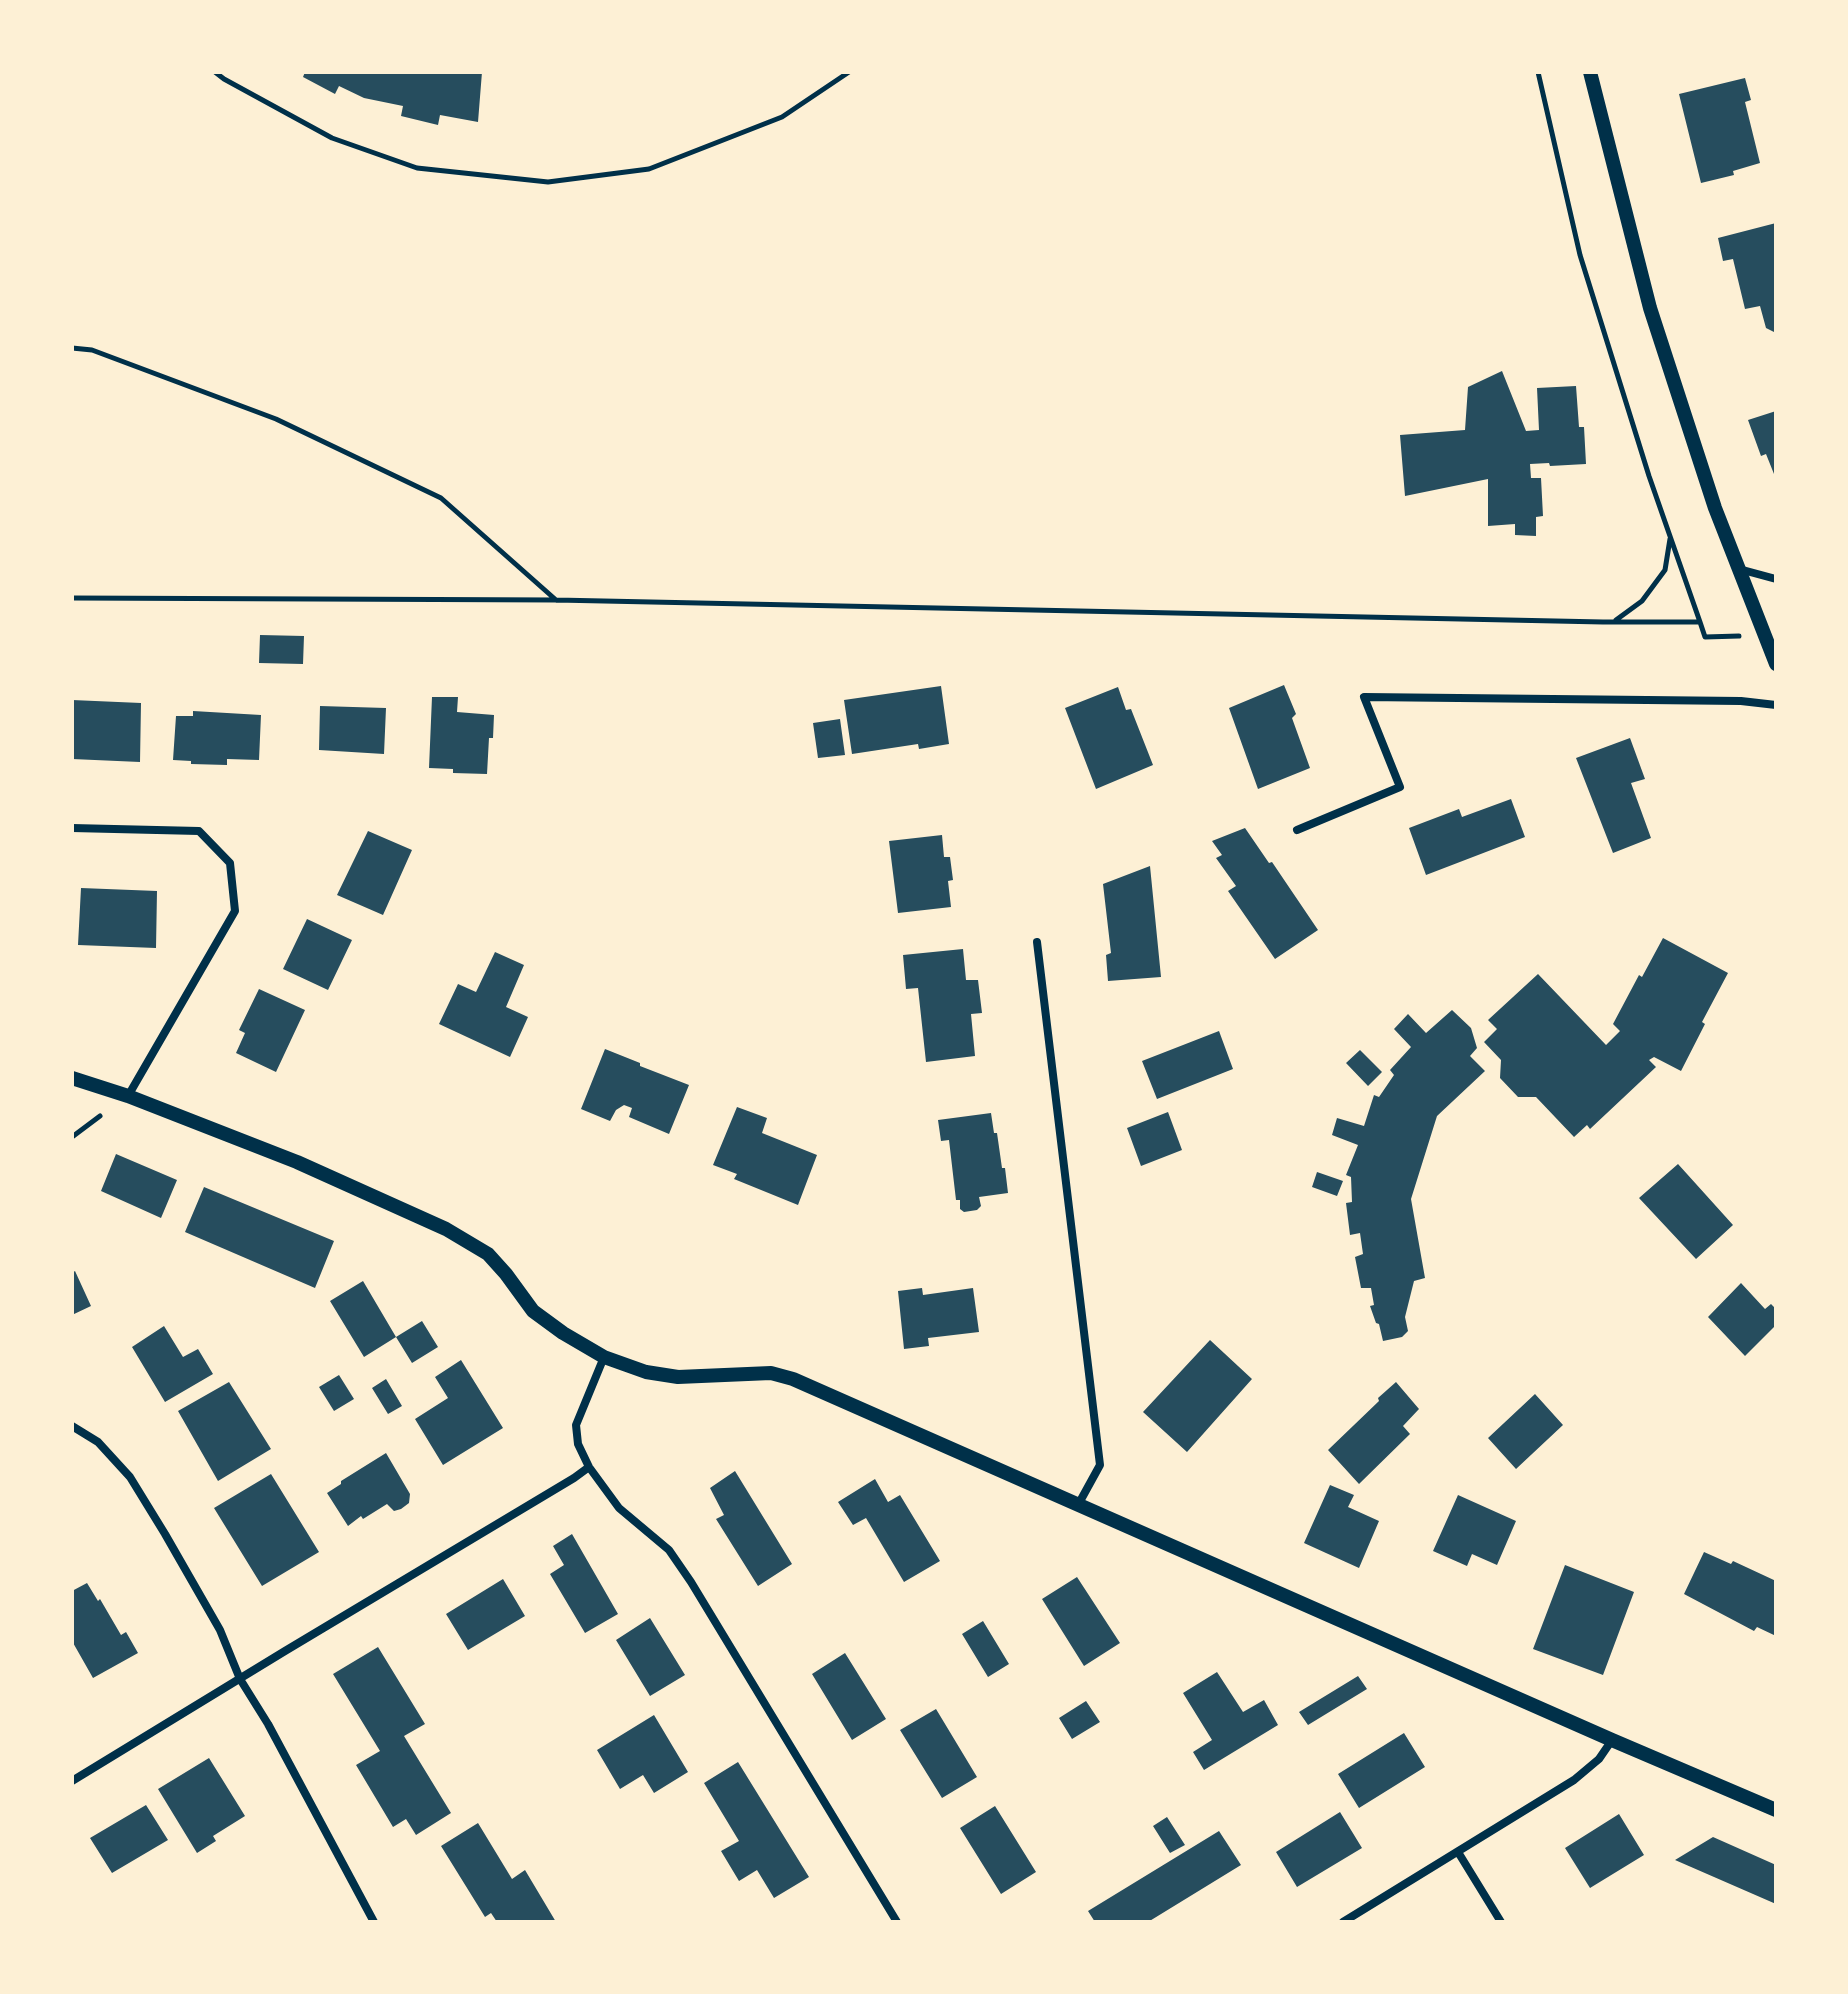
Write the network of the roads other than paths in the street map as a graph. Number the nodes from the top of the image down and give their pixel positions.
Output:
1 (1590, 72) edge
2 (1739, 569) junction
3 (1776, 579) edge
4 (1776, 664) edge
5 (1776, 705) edge
6 (72, 828) edge
7 (1297, 830) dead end
8 (1037, 942) dead end
9 (72, 1078) edge
10 (128, 1096) junction
11 (604, 1357) junction
12 (72, 1426) edge
13 (589, 1467) junction
14 (1078, 1505) junction
15 (240, 1679) junction
16 (1612, 1740) junction
17 (72, 1781) edge
18 (1776, 1810) edge
19 (1458, 1852) junction
20 (374, 1922) edge
21 (897, 1922) edge
22 (1343, 1922) edge
23 (1501, 1922) edge

1 - 2 street
2 - 3 street
2 - 4 street
5 - 7 street
6 - 10 street
8 - 14 street
9 - 10 street
10 - 11 street
11 - 13 street
11 - 14 street
12 - 15 street
13 - 15 street
13 - 21 street
14 - 16 street
15 - 17 street
15 - 20 street
16 - 18 street
16 - 19 street
19 - 22 street
19 - 23 street

